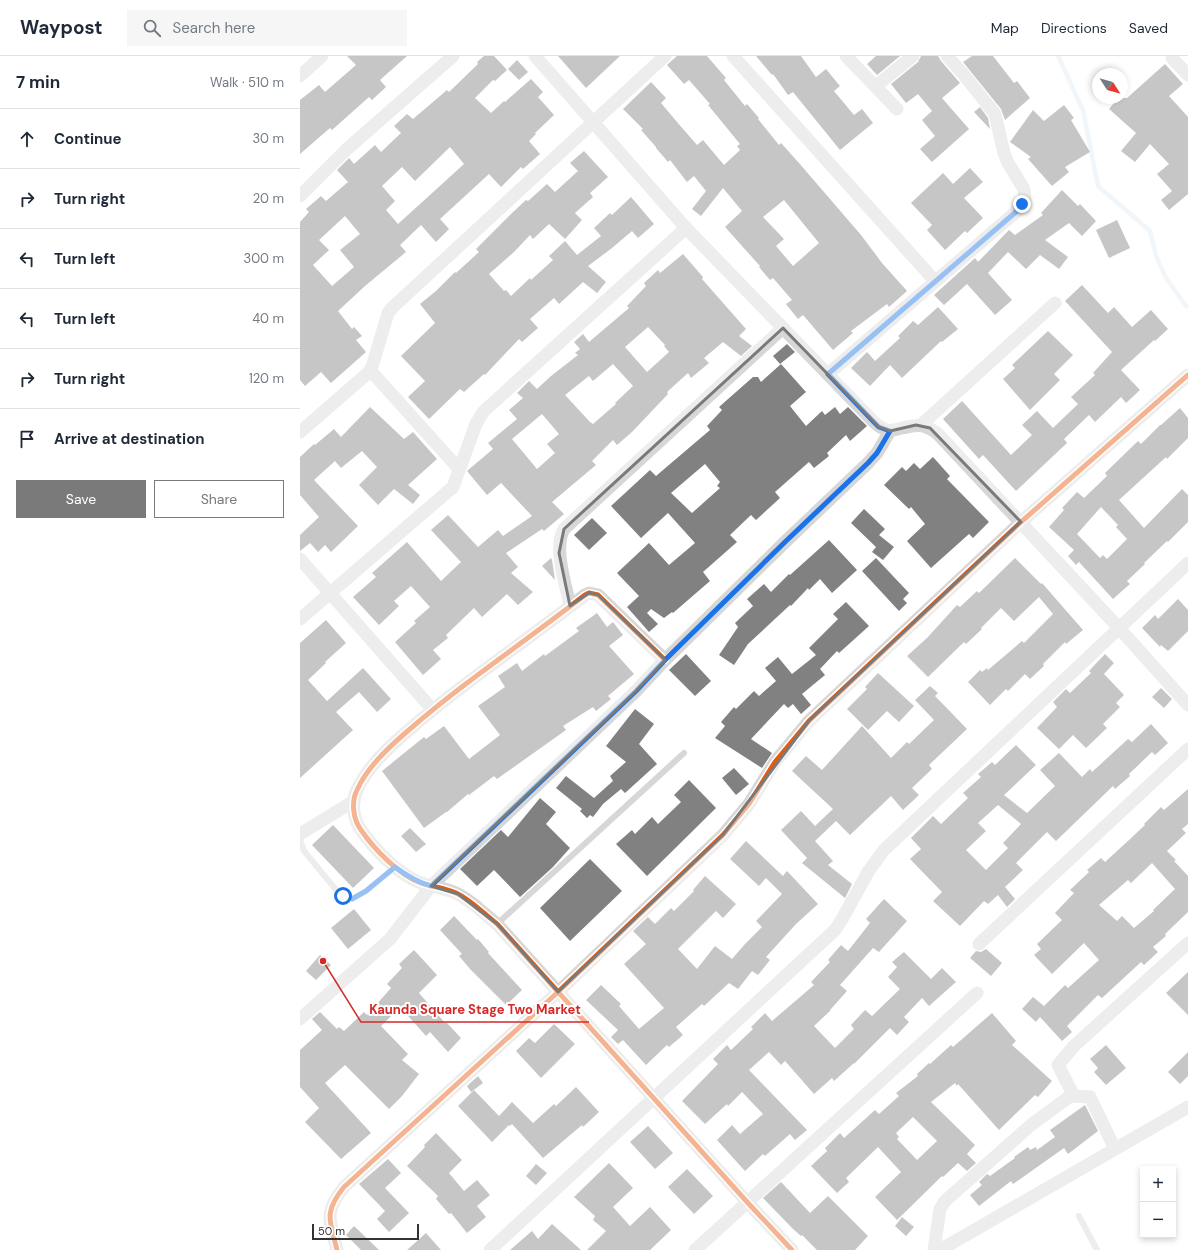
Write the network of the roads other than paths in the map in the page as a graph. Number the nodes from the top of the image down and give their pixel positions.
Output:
1 (322, 56) edge
2 (453, 56) edge
3 (535, 56) edge
4 (665, 56) edge
5 (733, 56) edge
6 (846, 56) edge
7 (913, 56) edge
8 (947, 56) edge
9 (1172, 58) dead end
10 (1188, 74) edge
11 (300, 76) edge
12 (876, 86) junction
13 (897, 109) dead end
14 (592, 122) junction
15 (300, 196) edge
16 (686, 228) junction
17 (935, 281) junction
18 (1055, 303) dead end
19 (783, 328) junction
20 (370, 370) junction
21 (828, 374) junction
22 (1188, 375) edge
23 (921, 425) junction
24 (890, 431) junction
25 (300, 432) edge
26 (459, 469) junction
27 (1021, 522) junction
28 (300, 559) edge
29 (1188, 563) edge
30 (331, 593) junction
31 (570, 606) junction
32 (300, 619) edge
33 (1119, 628) junction
34 (665, 660) junction
35 (1188, 705) edge
36 (432, 709) junction
37 (1188, 749) edge
38 (684, 753) dead end
39 (354, 801) junction
40 (300, 834) edge
41 (300, 840) edge
42 (395, 867) junction
43 (431, 886) junction
44 (497, 924) junction
45 (1188, 943) edge
46 (979, 944) dead end
47 (558, 992) junction
48 (977, 993) dead end
49 (300, 1019) edge
50 (1074, 1096) junction
51 (654, 1099) junction
52 (1188, 1107) edge
53 (1115, 1149) junction
54 (748, 1203) junction
55 (1079, 1216) dead end
56 (337, 1250) edge
57 (490, 1250) edge
58 (695, 1250) edge
59 (792, 1250) edge
60 (934, 1250) edge
61 (940, 1250) edge
62 (1096, 1250) edge

1 - 11 street
2 - 15 street
3 - 14 street
4 - 14 street
5 - 17 street
6 - 12 street
7 - 12 street
8 - 17 street
9 - 10 street
12 - 13 street
14 - 16 street
14 - 20 street
16 - 19 street
16 - 26 street
17 - 21 street
18 - 23 street
19 - 21 street
19 - 31 street
20 - 25 street
20 - 26 street
21 - 24 street
22 - 27 street
23 - 24 street
23 - 27 street
24 - 34 street
26 - 30 street
27 - 33 street
27 - 47 street
28 - 30 street
29 - 33 street
30 - 32 street
30 - 36 street
31 - 34 street
31 - 36 street
33 - 35 street
33 - 51 street
34 - 43 street
36 - 39 street
37 - 46 street
38 - 44 lane
39 - 40 street
39 - 42 street
41 - 42 lane
42 - 43 street
43 - 44 street
43 - 49 street
44 - 47 street
45 - 50 street
47 - 51 street
47 - 56 street
48 - 54 street
50 - 53 street
50 - 60 street
51 - 54 street
51 - 57 street
52 - 53 street
53 - 61 street
54 - 58 street
54 - 59 street
55 - 62 lane

